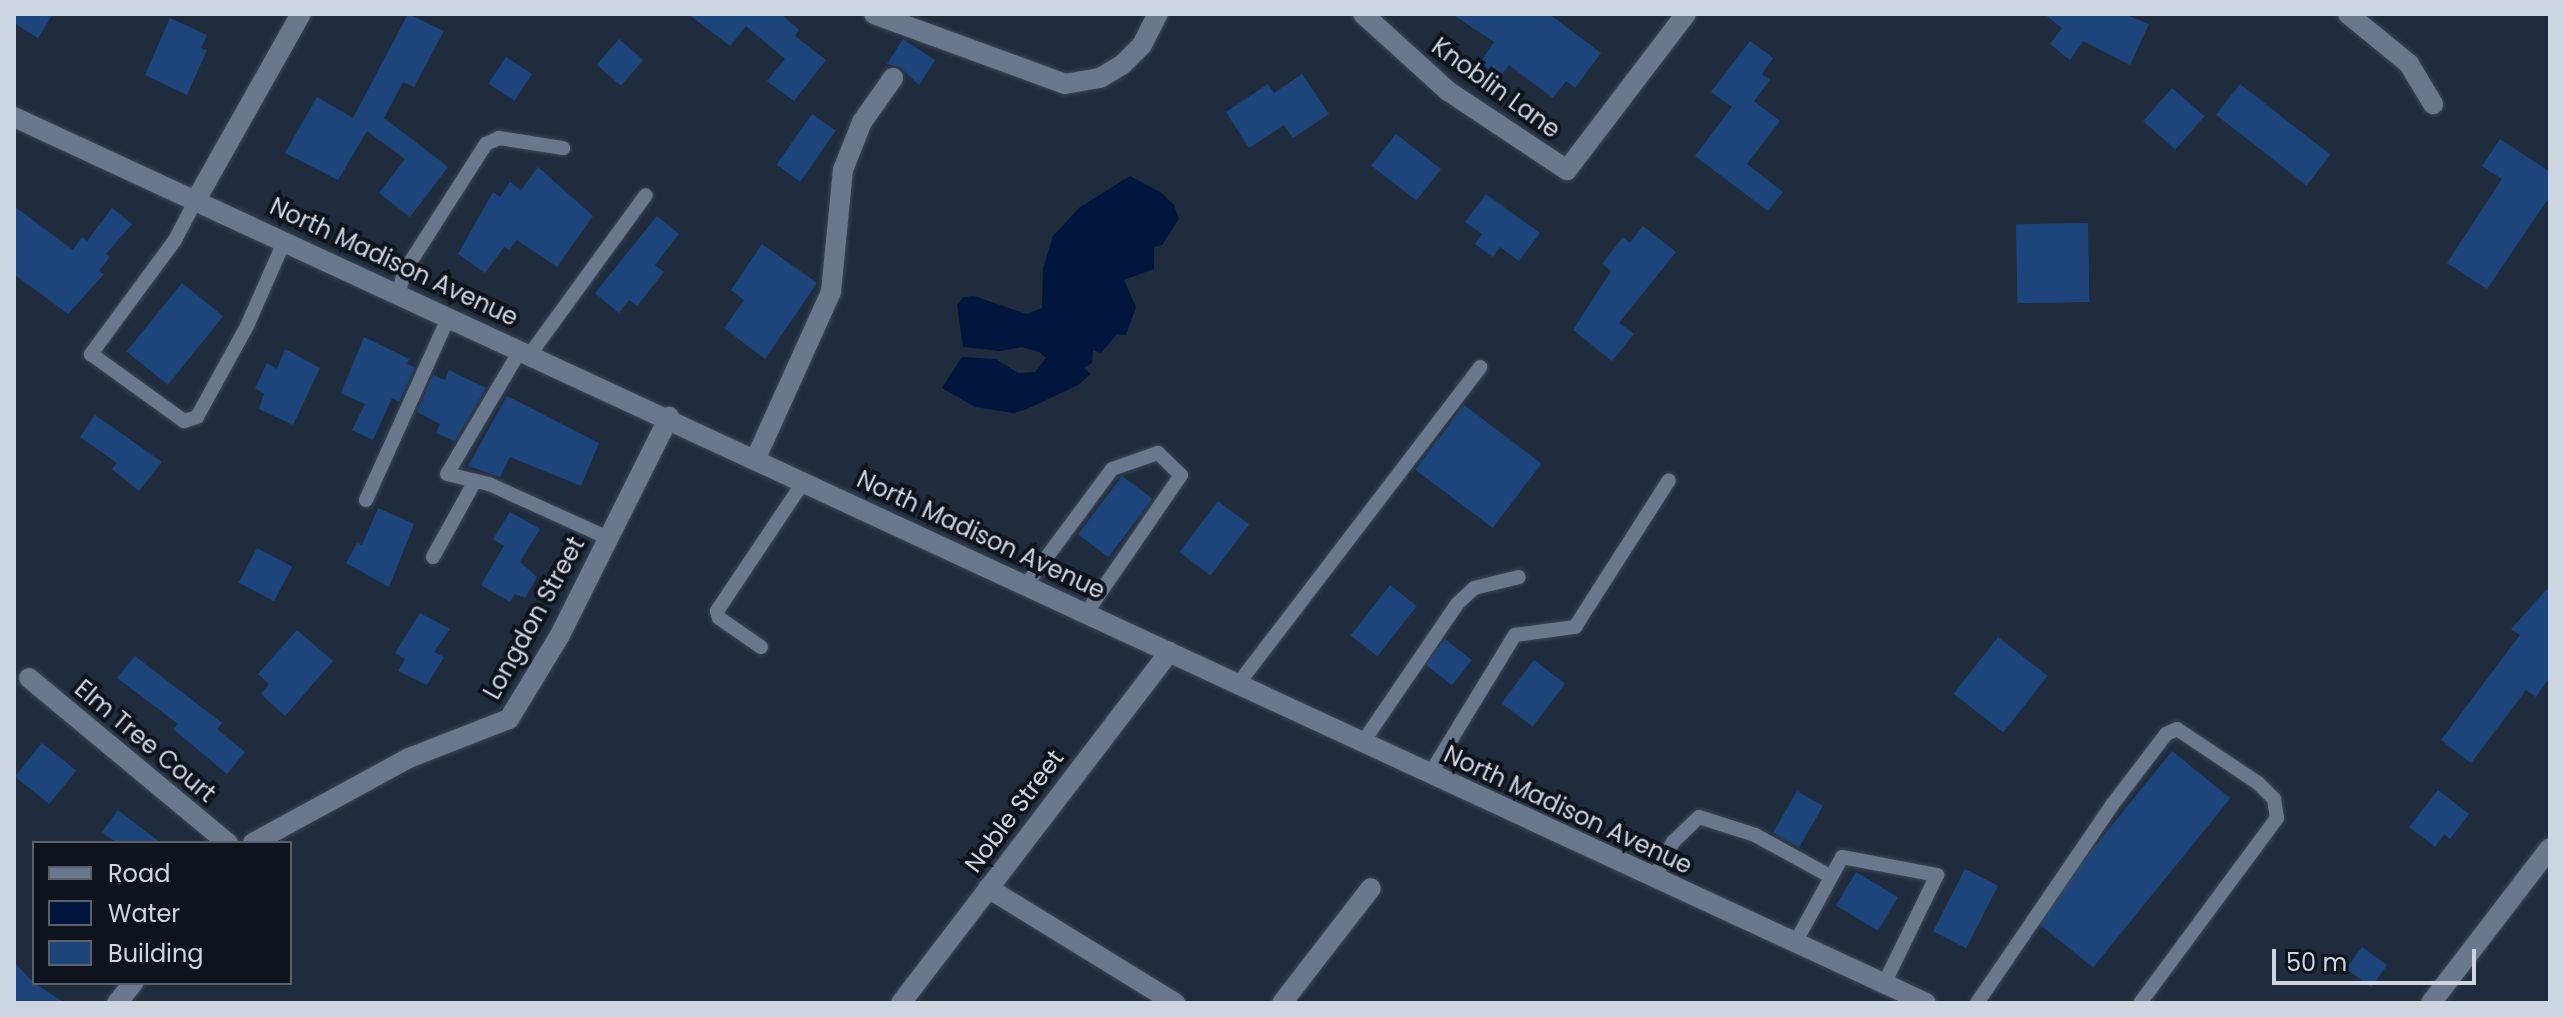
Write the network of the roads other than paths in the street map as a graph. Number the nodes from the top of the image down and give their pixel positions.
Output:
1 (301, 14) edge
2 (874, 14) edge
3 (1158, 14) edge
4 (1363, 14) edge
5 (1686, 14) edge
6 (2348, 14) edge
7 (893, 78) dead end
8 (2433, 104) dead end
9 (16, 122) edge
10 (563, 148) dead end
11 (646, 195) dead end
12 (196, 200) junction
13 (285, 240) junction
14 (399, 293) junction
15 (449, 316) junction
16 (526, 351) junction
17 (1480, 367) dead end
18 (669, 417) junction
19 (756, 458) junction
20 (1669, 480) dead end
21 (475, 481) junction
22 (804, 481) junction
23 (366, 500) dead end
24 (608, 538) junction
25 (433, 557) dead end
26 (1519, 577) dead end
27 (1026, 585) junction
28 (1086, 613) junction
29 (761, 647) dead end
30 (1169, 652) junction
31 (29, 678) dead end
32 (1238, 684) junction
33 (1363, 742) junction
34 (1430, 774) junction
35 (226, 841) edge
36 (257, 841) edge
37 (2550, 848) edge
38 (1830, 876) junction
39 (1654, 878) junction
40 (988, 888) junction
41 (1371, 888) dead end
42 (1795, 943) junction
43 (1884, 984) junction
44 (131, 985) edge
45 (117, 1003) edge
46 (901, 1003) edge
47 (1175, 1003) edge
48 (1282, 1003) edge
49 (1926, 1003) edge
50 (1977, 1003) edge
51 (2140, 1003) edge
52 (2431, 1003) edge

1 - 12 street
2 - 3 street
4 - 5 street, Knoblin Lane
6 - 8 street
7 - 19 street
9 - 12 street, North Madison Avenue
10 - 14 lane
11 - 16 lane
12 - 13 street, North Madison Avenue
12 - 13 lane
13 - 14 street, North Madison Avenue
14 - 15 street, North Madison Avenue
15 - 16 street, North Madison Avenue
15 - 23 lane
16 - 18 street, North Madison Avenue
16 - 21 lane
17 - 32 lane
18 - 19 street, North Madison Avenue
18 - 24 street, Longdon Street
19 - 22 street, North Madison Avenue
20 - 34 lane
21 - 24 lane
21 - 25 lane
22 - 27 street, North Madison Avenue
22 - 29 lane
24 - 36 street, Longdon Street
26 - 33 lane
27 - 28 street, North Madison Avenue
27 - 28 lane
28 - 30 street, North Madison Avenue
30 - 32 street, North Madison Avenue
30 - 40 street, Noble Street
31 - 35 street, Elm Tree Court
32 - 33 street, North Madison Avenue
33 - 34 street, North Madison Avenue
34 - 39 street, North Madison Avenue
37 - 52 street
38 - 39 lane
38 - 42 lane
38 - 43 lane
39 - 42 street, North Madison Avenue
40 - 46 street, Noble Street
40 - 47 street
41 - 48 street
42 - 43 street, North Madison Avenue
43 - 49 street, North Madison Avenue
44 - 45 street
50 - 51 lane

